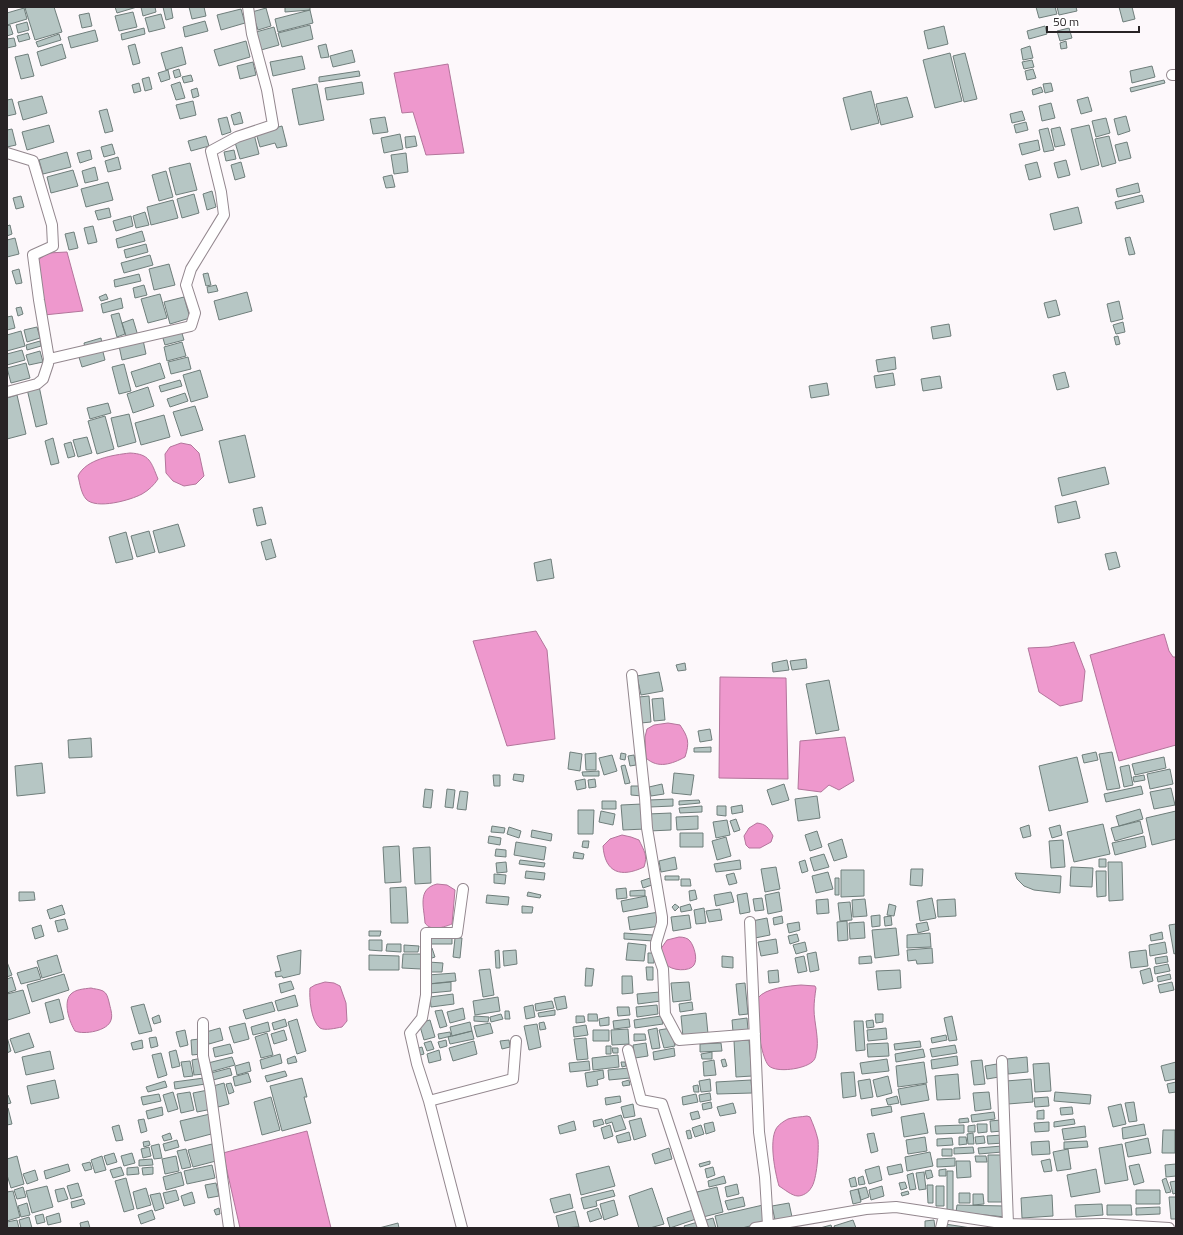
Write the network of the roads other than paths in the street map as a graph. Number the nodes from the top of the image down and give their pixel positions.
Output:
1 (248, 7) edge
2 (7, 153) edge
3 (48, 359) junction
4 (7, 392) edge
5 (632, 675) dead end
6 (463, 890) dead end
7 (750, 922) dead end
8 (203, 1023) dead end
9 (755, 1034) junction
10 (516, 1041) dead end
11 (628, 1050) dead end
12 (1002, 1061) dead end
13 (429, 1101) junction
14 (944, 1215) junction
15 (816, 1223) edge
16 (1008, 1224) junction
17 (768, 1225) junction
18 (1104, 1226) edge
19 (229, 1228) edge
20 (462, 1228) edge
21 (703, 1228) edge
22 (755, 1228) edge
23 (941, 1228) edge
24 (1169, 1228) edge

1 - 3 street
2 - 3 street
3 - 4 street
5 - 9 street
6 - 13 street
7 - 9 street
8 - 19 street
9 - 17 street
10 - 13 street
11 - 21 street
12 - 16 street
13 - 20 street
14 - 15 street
14 - 16 street
14 - 23 street
15 - 17 street
16 - 18 street
17 - 22 street
18 - 24 street

